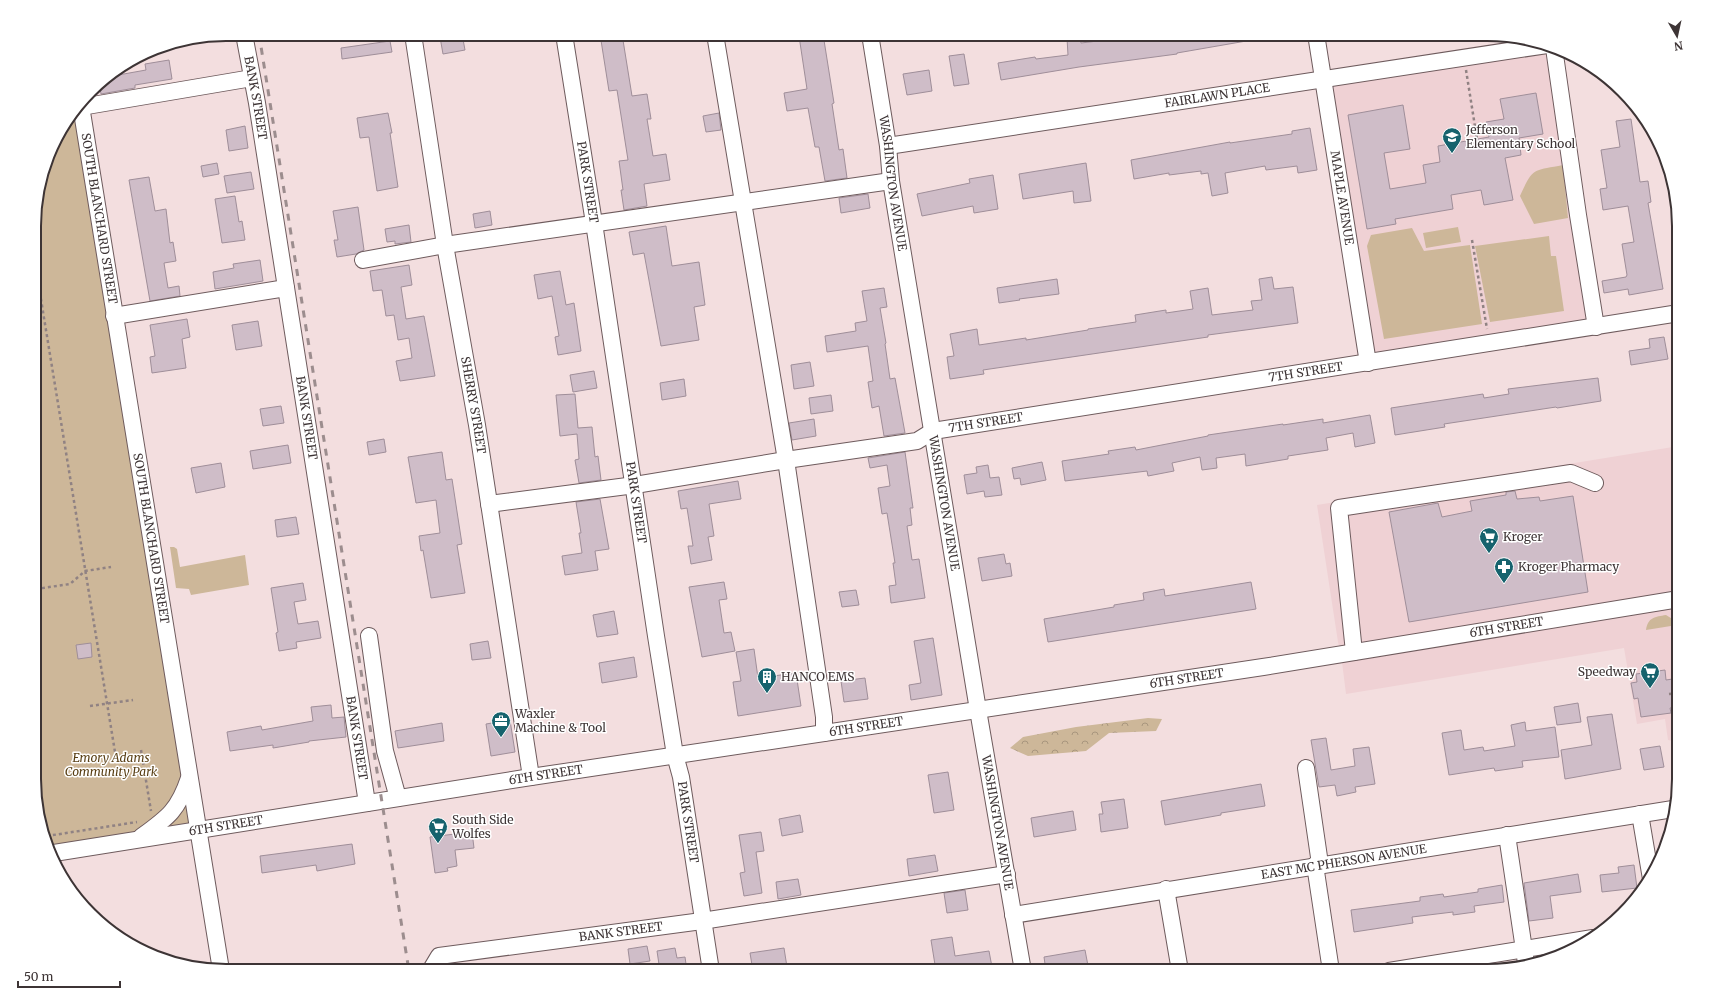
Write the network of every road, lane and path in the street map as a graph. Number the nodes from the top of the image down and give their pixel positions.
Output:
1 (245, 41) edge
2 (414, 41) edge
3 (565, 41) edge
4 (716, 41) edge
5 (871, 41) edge
6 (1317, 41) edge
7 (1535, 47) edge
8 (1555, 54) edge
9 (1464, 58) junction
10 (252, 78) junction
11 (1324, 80) junction
12 (86, 105) edge
13 (82, 110) edge
14 (1477, 139) dead end
15 (888, 146) junction
16 (891, 181) junction
17 (742, 202) junction
18 (594, 223) junction
19 (1472, 240) dead end
20 (445, 245) junction
21 (363, 260) dead end
22 (286, 288) junction
23 (41, 300) edge
24 (1672, 314) edge
25 (114, 316) junction
26 (1596, 326) junction
27 (1489, 344) junction
28 (1368, 363) junction
29 (933, 431) junction
30 (786, 460) junction
31 (1595, 483) dead end
32 (635, 485) junction
33 (489, 504) junction
34 (111, 567) dead end
35 (85, 571) junction
36 (41, 588) edge
37 (1672, 600) edge
38 (369, 636) dead end
39 (1354, 652) junction
40 (1669, 694) dead end
41 (1672, 694) edge
42 (133, 700) dead end
43 (107, 704) junction
44 (90, 706) dead end
45 (978, 710) junction
46 (824, 733) junction
47 (141, 750) dead end
48 (115, 752) dead end
49 (675, 755) junction
50 (1306, 768) dead end
51 (190, 775) junction
52 (531, 777) junction
53 (398, 798) junction
54 (367, 802) junction
55 (1669, 810) edge
56 (1640, 814) junction
57 (153, 823) junction
58 (199, 829) junction
59 (1508, 835) junction
60 (50, 836) edge
61 (138, 839) junction
62 (56, 853) edge
63 (1318, 865) junction
64 (1649, 868) edge
65 (1007, 874) junction
66 (1166, 890) junction
67 (1013, 915) junction
68 (702, 921) junction
69 (1571, 944) edge
70 (1525, 956) edge
71 (221, 964) edge
72 (434, 964) edge
73 (710, 964) edge
74 (1023, 964) edge
75 (1179, 964) edge
76 (1330, 964) edge
77 (1452, 964) edge

1 - 10 street, BANK STREET
2 - 20 street, SHERRY STREET
3 - 18 street, PARK STREET
4 - 17 street
5 - 15 street, WASHINGTON AVENUE
6 - 11 street, MAPLE AVENUE
7 - 9 street, FAIRLAWN PLACE
8 - 26 street
9 - 11 street, FAIRLAWN PLACE
9 - 14 path
10 - 12 street
10 - 22 street, BANK STREET
11 - 15 street, FAIRLAWN PLACE
11 - 28 street, MAPLE AVENUE
13 - 25 street, SOUTH BLANCHARD STREET
15 - 16 street, WASHINGTON AVENUE
16 - 17 street
16 - 29 street, WASHINGTON AVENUE
17 - 18 street
17 - 30 street
18 - 20 street
18 - 32 street, PARK STREET
19 - 27 path
20 - 21 street
20 - 33 street, SHERRY STREET
22 - 25 street
22 - 54 street, BANK STREET
23 - 35 path
24 - 26 street, 7TH STREET
25 - 51 street, SOUTH BLANCHARD STREET
26 - 27 street, 7TH STREET
27 - 28 street, 7TH STREET
28 - 29 street, 7TH STREET
29 - 30 street
29 - 45 street, WASHINGTON AVENUE
30 - 32 street
30 - 46 street
31 - 39 street
32 - 33 street
32 - 49 street, PARK STREET
33 - 52 street, SHERRY STREET
34 - 35 path
35 - 36 path
35 - 43 path
37 - 39 street, 6TH STREET
38 - 53 street
39 - 45 street, 6TH STREET
40 - 41 path
42 - 43 path
43 - 44 path
43 - 48 path
45 - 46 street, 6TH STREET
45 - 65 street, WASHINGTON AVENUE
46 - 49 street, 6TH STREET
47 - 57 path
49 - 52 street, 6TH STREET
49 - 68 street, PARK STREET
50 - 63 street
51 - 57 street
51 - 58 street, SOUTH BLANCHARD STREET
52 - 53 street, 6TH STREET
53 - 54 street, 6TH STREET
54 - 58 street, 6TH STREET
55 - 56 street, EAST MC PHERSON AVENUE
56 - 59 street, EAST MC PHERSON AVENUE
56 - 64 street
57 - 60 path
57 - 61 street
58 - 61 street, 6TH STREET
58 - 71 street, SOUTH BLANCHARD STREET
59 - 63 street, EAST MC PHERSON AVENUE
59 - 70 street
61 - 62 street, 6TH STREET
63 - 66 street, EAST MC PHERSON AVENUE
63 - 76 street
65 - 67 street, WASHINGTON AVENUE
65 - 68 street
66 - 67 street, EAST MC PHERSON AVENUE
66 - 75 street
67 - 74 street, WASHINGTON AVENUE
68 - 72 street, BANK STREET
68 - 73 street, PARK STREET
69 - 70 street
70 - 77 street

